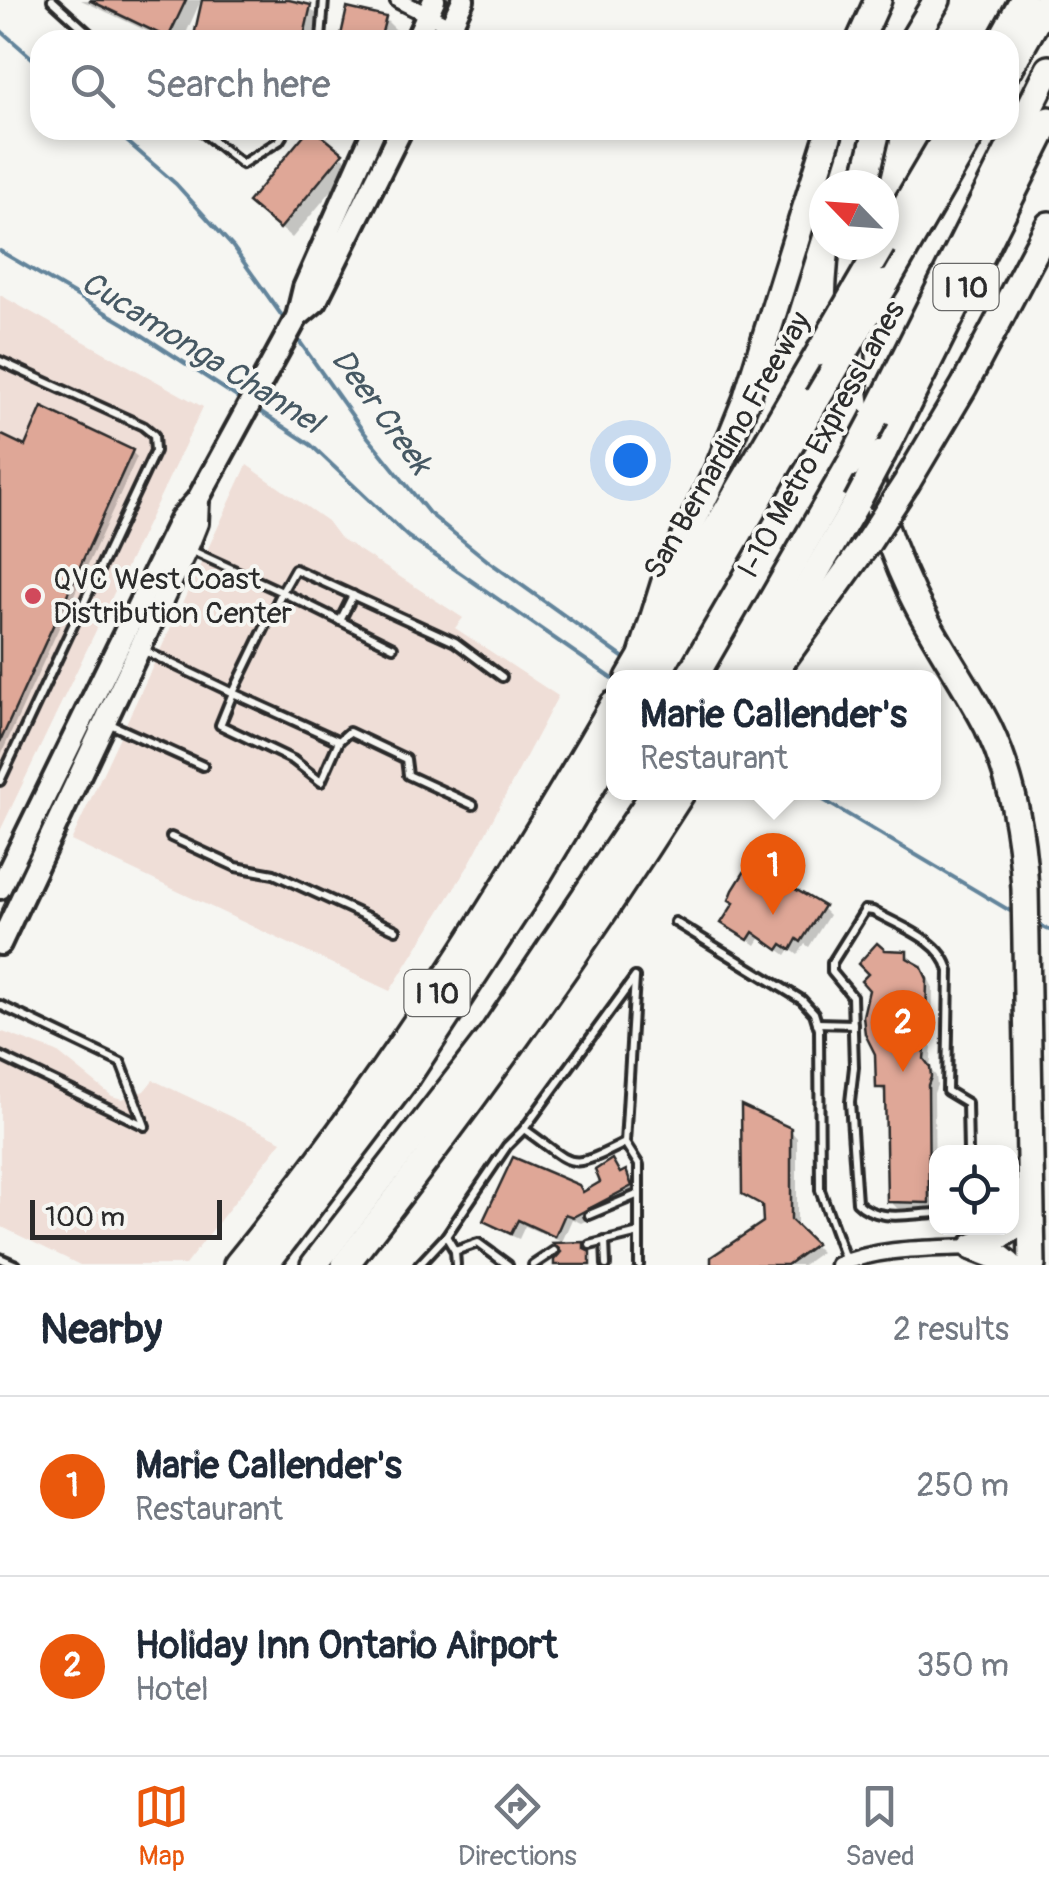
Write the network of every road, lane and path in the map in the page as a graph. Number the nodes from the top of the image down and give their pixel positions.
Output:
1 (52, 0) edge
2 (324, 0) edge
3 (398, 0) edge
4 (462, 0) edge
5 (878, 0) edge
6 (937, 0) edge
7 (1023, 0) edge
8 (1048, 0) edge
9 (431, 7) edge
10 (85, 30) edge
11 (322, 30) edge
12 (421, 30) edge
13 (445, 30) edge
14 (448, 30) edge
15 (864, 30) edge
16 (920, 30) edge
17 (1006, 30) edge
18 (1019, 51) edge
19 (1049, 69) edge
20 (1049, 120) edge
21 (1019, 129) edge
22 (212, 140) edge
23 (280, 140) edge
24 (370, 140) edge
25 (396, 140) edge
26 (827, 140) edge
27 (875, 140) edge
28 (944, 140) edge
29 (968, 140) edge
30 (1014, 140) edge
31 (868, 170) edge
32 (899, 217) edge
33 (1046, 230) edge
34 (853, 260) edge
35 (874, 260) edge
36 (297, 318) junction
37 (0, 361) edge
38 (198, 499) junction
39 (187, 548) junction
40 (282, 592) junction
41 (352, 596) junction
42 (340, 621) junction
43 (393, 647) dead end
44 (140, 648) junction
45 (654, 665) edge
46 (731, 670) edge
47 (759, 670) edge
48 (776, 670) edge
49 (502, 676) dead end
50 (234, 693) junction
51 (606, 717) edge
52 (106, 722) junction
53 (339, 741) junction
54 (606, 762) edge
55 (203, 766) dead end
56 (0, 781) edge
57 (650, 800) edge
58 (677, 800) edge
59 (694, 800) edge
60 (473, 806) dead end
61 (172, 836) dead end
62 (0, 888) edge
63 (615, 897) junction
64 (675, 922) dead end
65 (396, 930) dead end
66 (0, 944) edge
67 (0, 1004) edge
68 (817, 1023) junction
69 (853, 1024) junction
70 (0, 1056) edge
71 (524, 1129) junction
72 (624, 1143) junction
73 (968, 1145) edge
74 (1030, 1185) junction
75 (639, 1194) junction
76 (1019, 1209) edge
77 (929, 1213) edge
78 (589, 1215) dead end
79 (639, 1233) junction
80 (1001, 1235) edge
81 (446, 1236) junction
82 (606, 1241) junction
83 (590, 1245) dead end
84 (973, 1248) junction
85 (554, 1250) dead end
86 (456, 1251) junction
87 (0, 1258) edge
88 (535, 1264) edge
89 (844, 1264) edge
90 (16, 1265) edge
91 (236, 1265) edge
92 (264, 1265) edge
93 (314, 1265) edge
94 (345, 1265) edge
95 (420, 1265) edge
96 (456, 1265) edge
97 (508, 1265) edge
98 (606, 1265) edge
99 (639, 1265) edge
100 (1008, 1265) edge
101 (1032, 1265) edge

1 - 10 lane
2 - 11 lane
3 - 9 street
4 - 14 main road
5 - 15 highway
6 - 16 highway
7 - 17 highway
8 - 18 highway
9 - 12 main road
9 - 13 street
19 - 21 highway, I-10 Metro ExpressLanes, bridge
20 - 47 highway, I 10, bridge
22 - 23 lane
24 - 36 main road
25 - 36 main road
26 - 45 highway
27 - 31 highway
28 - 32 highway, San Bernardino Freeway
29 - 45 highway, I-10 Metro ExpressLanes, bridge
30 - 46 highway, I-10 Metro ExpressLanes, bridge
33 - 48 highway, bridge
34 - 74 highway
35 - 45 highway, San Bernardino Freeway, bridge
36 - 38 main road
37 - 56 lane
38 - 39 main road
38 - 62 main road
39 - 40 lane
39 - 44 main road
40 - 41 lane
40 - 42 lane
40 - 50 lane
41 - 42 lane
41 - 49 lane
42 - 43 lane
44 - 50 lane
44 - 52 main road
50 - 53 lane
50 - 53 lane
51 - 91 highway, I 10
52 - 55 lane
52 - 66 main road
53 - 60 lane
54 - 92 highway
57 - 93 highway
58 - 63 highway
59 - 63 highway
61 - 65 lane
63 - 94 highway
64 - 68 lane
67 - 70 lane
68 - 69 lane
68 - 89 lane
69 - 73 lane
69 - 77 lane
71 - 72 lane
71 - 72 lane
71 - 81 lane
72 - 75 lane
74 - 76 highway
74 - 101 highway
75 - 78 lane
75 - 79 lane
79 - 82 lane
79 - 99 lane
80 - 84 highway
81 - 86 lane
81 - 95 lane
82 - 83 lane
82 - 98 lane
84 - 89 street
84 - 100 highway
85 - 88 lane
86 - 96 lane
86 - 97 lane
87 - 90 lane

